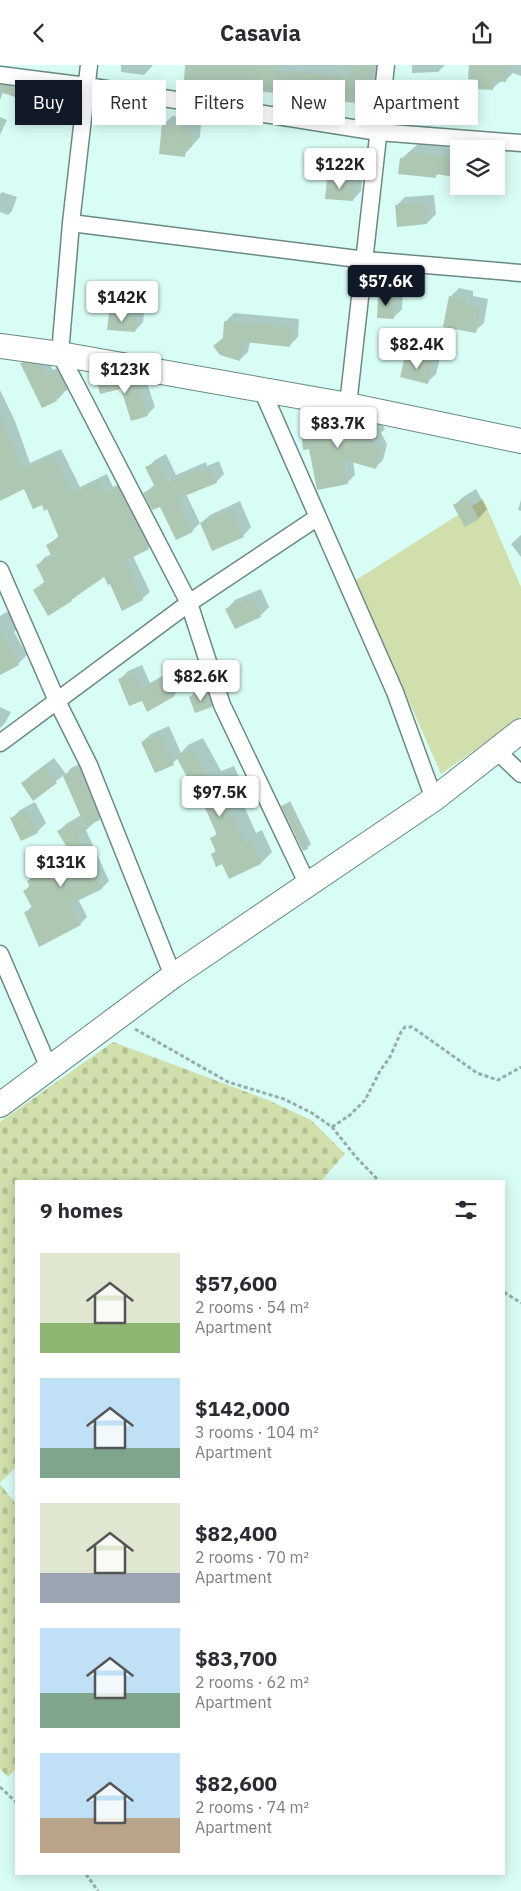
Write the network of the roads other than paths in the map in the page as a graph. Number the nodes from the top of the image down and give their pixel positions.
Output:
1 (89, 65) edge
2 (386, 65) edge
3 (0, 75) edge
4 (87, 85) junction
5 (378, 132) junction
6 (521, 143) edge
7 (71, 223) junction
8 (366, 261) junction
9 (521, 273) edge
10 (0, 347) edge
11 (60, 353) junction
12 (262, 390) junction
13 (348, 405) junction
14 (521, 441) edge
15 (318, 517) junction
16 (0, 570) edge
17 (189, 603) junction
18 (57, 701) junction
19 (521, 731) edge
20 (0, 743) edge
21 (496, 750) junction
22 (521, 775) edge
23 (434, 799) junction
24 (308, 885) junction
25 (0, 954) edge
26 (173, 976) junction
27 (49, 1068) junction
28 (0, 1105) edge

1 - 4 street
2 - 5 street
3 - 4 street
4 - 5 street
4 - 7 street
5 - 6 street
5 - 8 street
7 - 8 street
7 - 11 street
8 - 9 street
8 - 13 street
10 - 11 street
11 - 12 street
11 - 17 street
12 - 13 street
12 - 15 street
13 - 14 street
15 - 17 street
15 - 23 street
16 - 18 street
17 - 18 street
17 - 24 street
18 - 20 street
18 - 26 street
19 - 21 street
21 - 22 street
21 - 23 street
23 - 24 street
24 - 26 street
25 - 27 street
26 - 27 street
27 - 28 street

